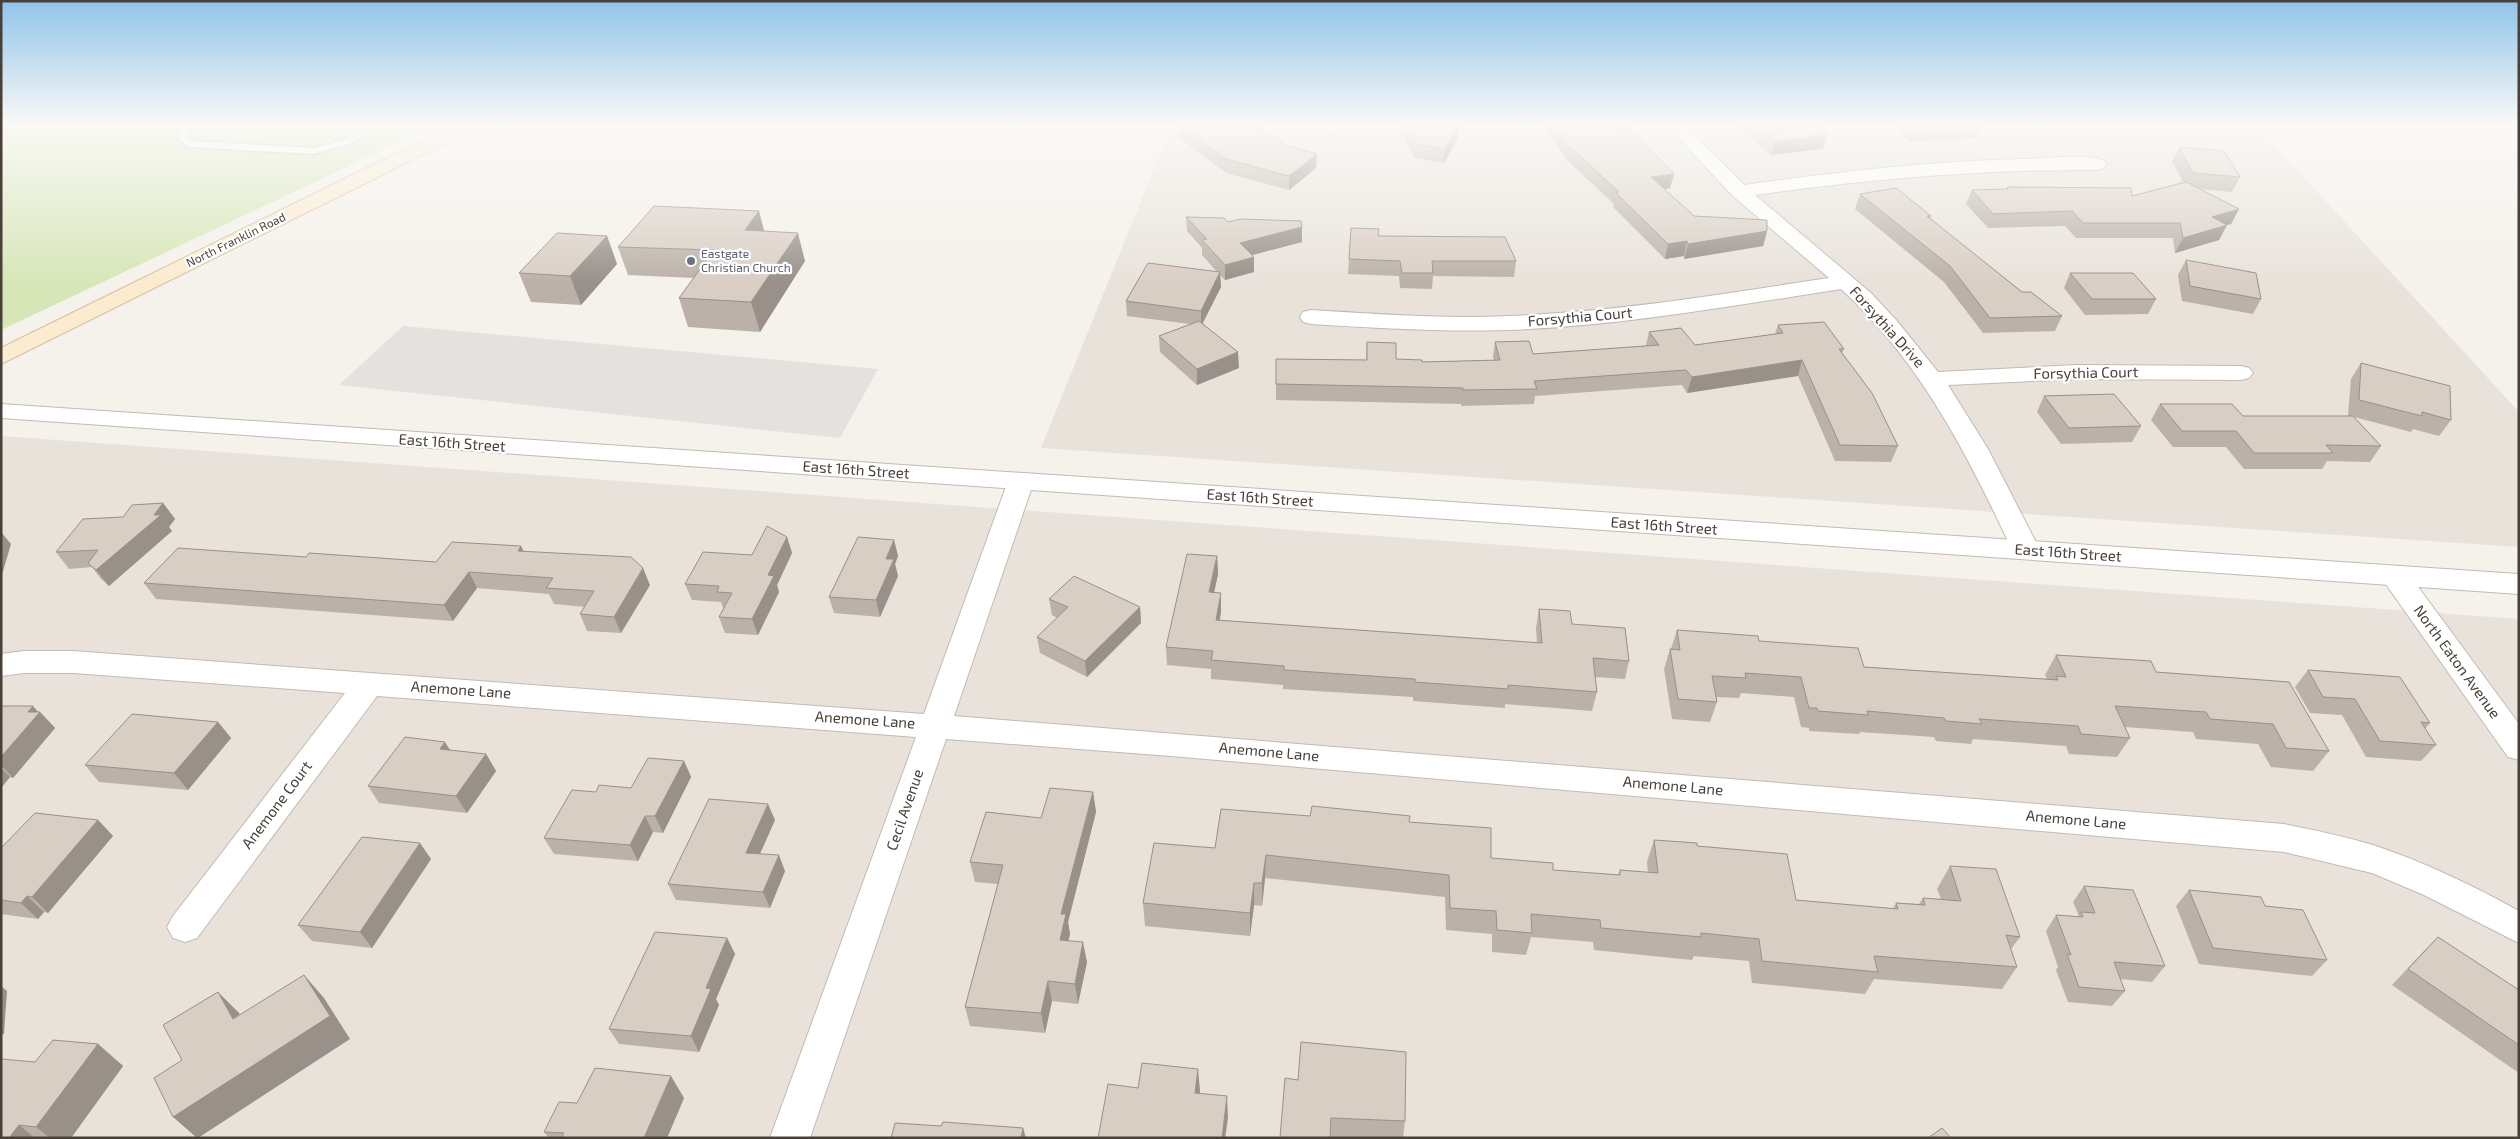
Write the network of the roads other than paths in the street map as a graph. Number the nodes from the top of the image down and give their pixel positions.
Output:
1 (364, 177) edge
2 (1726, 177) edge
3 (1838, 177) edge
4 (1740, 191) junction
5 (1846, 282) junction
6 (1311, 317) dead end
7 (1, 357) edge
8 (2240, 373) dead end
9 (1932, 379) junction
10 (1, 411) edge
11 (1021, 481) junction
12 (2026, 550) junction
13 (2395, 576) junction
14 (2519, 584) edge
15 (1, 665) edge
16 (370, 683) junction
17 (935, 726) junction
18 (2519, 748) edge
19 (185, 927) dead end
20 (2519, 928) edge
21 (790, 1138) edge

1 - 7 main road, North Franklin Road
2 - 4 street, Forsythia Drive
3 - 4 street
4 - 5 street, Forsythia Drive
5 - 6 street, Forsythia Court
5 - 9 street, Forsythia Drive
8 - 9 street, Forsythia Court
9 - 12 street, Forsythia Drive
10 - 11 street, East 16th Street
11 - 12 street, East 16th Street
11 - 17 street, Cecil Avenue
12 - 13 street, East 16th Street
13 - 14 street, East 16th Street
13 - 18 street, North Eaton Avenue
15 - 16 street, Anemone Lane
16 - 17 street, Anemone Lane
16 - 19 street, Anemone Court
17 - 20 street, Anemone Lane
17 - 21 street, Cecil Avenue

